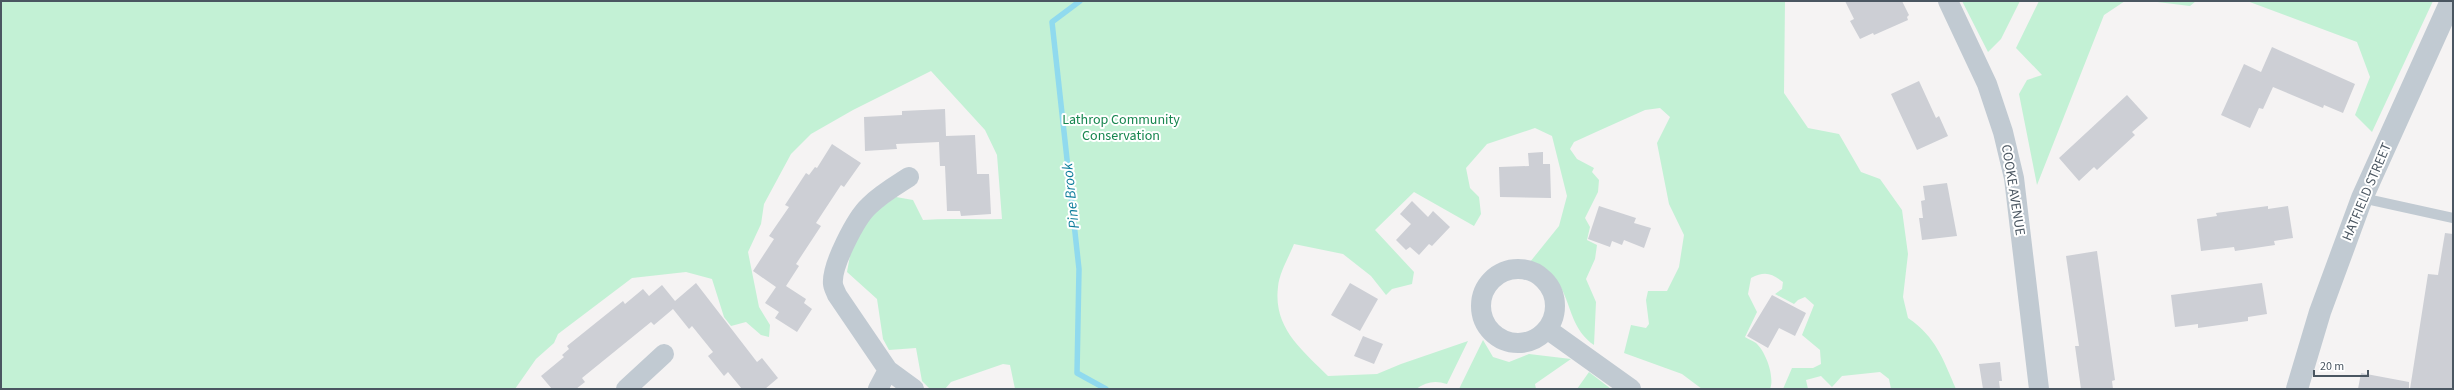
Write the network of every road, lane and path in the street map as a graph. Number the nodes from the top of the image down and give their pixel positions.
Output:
1 (1948, 1) edge
2 (2451, 1) edge
3 (910, 177) dead end
4 (2362, 198) junction
5 (2453, 218) edge
6 (1547, 330) dead end
7 (664, 354) dead end
8 (888, 370) junction
9 (626, 389) edge
10 (878, 389) edge
11 (914, 389) edge
12 (1631, 389) edge
13 (2039, 389) edge
14 (2297, 389) edge

1 - 13 street, COOKE AVENUE
2 - 4 street, HATFIELD STREET
3 - 8 street
4 - 5 lane
4 - 14 street, HATFIELD STREET
6 - 12 street
7 - 9 street
8 - 10 street
8 - 11 street

